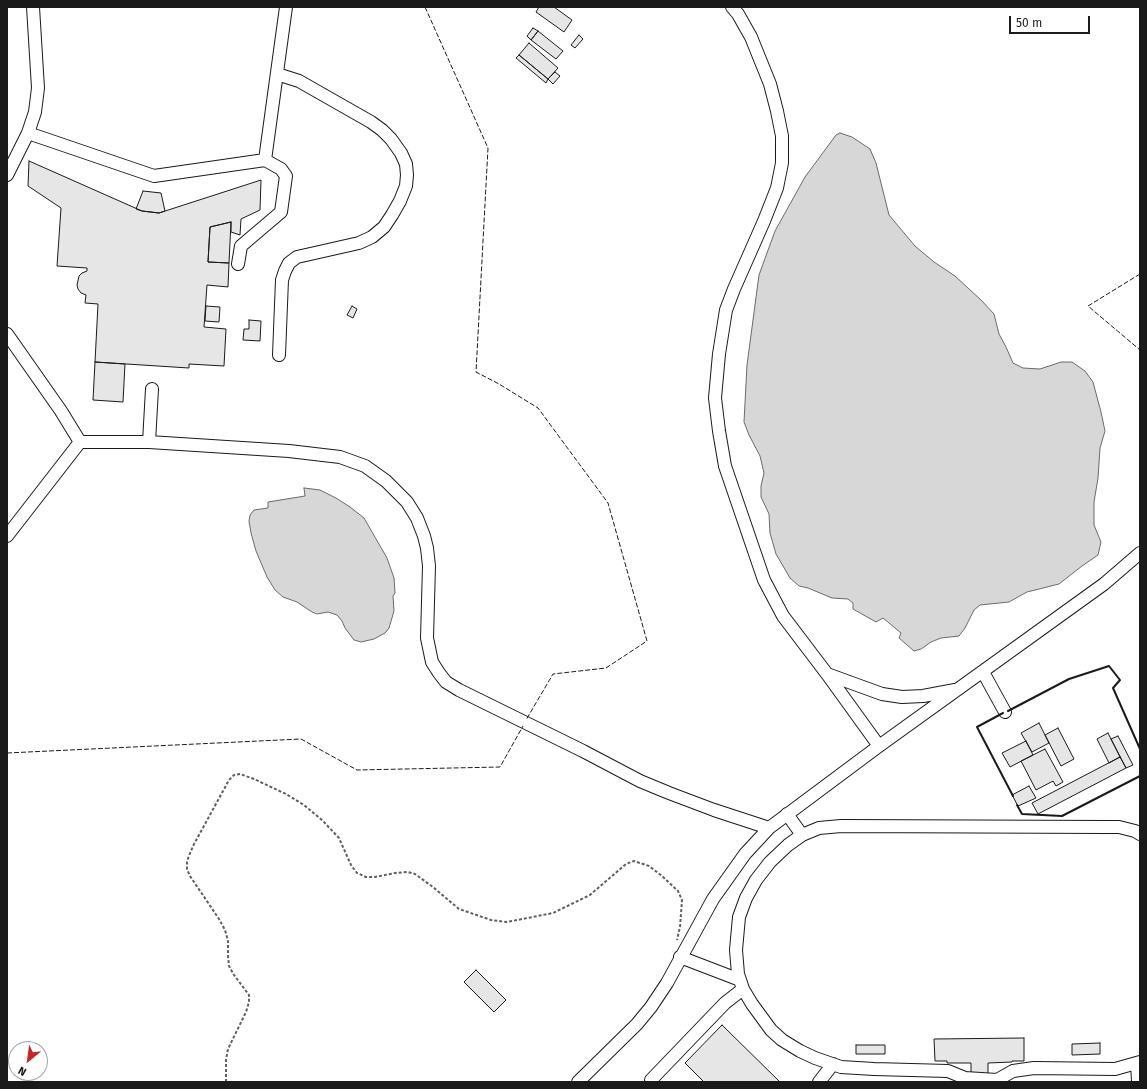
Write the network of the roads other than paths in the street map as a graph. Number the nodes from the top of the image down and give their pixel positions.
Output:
1 (33, 7) edge
2 (286, 7) edge
3 (732, 7) edge
4 (277, 74) junction
5 (28, 133) junction
6 (265, 160) junction
7 (7, 175) edge
8 (238, 264) dead end
9 (7, 334) edge
10 (279, 355) dead end
11 (152, 389) dead end
12 (80, 442) junction
13 (149, 442) junction
14 (7, 536) edge
15 (1140, 552) edge
16 (983, 672) junction
17 (827, 674) junction
18 (958, 690) junction
19 (1005, 712) dead end
20 (879, 746) junction
21 (787, 814) junction
22 (1140, 824) edge
23 (769, 828) junction
24 (1119, 828) junction
25 (1140, 834) edge
26 (802, 835) junction
27 (680, 957) junction
28 (741, 985) junction
29 (1139, 1062) edge
30 (833, 1064) junction
31 (651, 1081) edge
32 (1139, 1081) edge
33 (578, 1082) edge
34 (819, 1082) edge

1 - 5 lane
2 - 4 lane
3 - 17 lane
4 - 6 lane
4 - 10 lane
5 - 6 lane
5 - 7 lane
6 - 8 lane
9 - 12 lane
11 - 13 lane
12 - 13 lane
12 - 14 lane
13 - 23 lane
15 - 16 lane
16 - 18 lane
16 - 19 lane
17 - 18 lane
17 - 20 lane
18 - 20 lane
20 - 21 lane
21 - 23 lane
21 - 26 lane
22 - 24 lane
23 - 27 lane
24 - 25 lane
24 - 26 lane
26 - 28 lane
27 - 28 lane
27 - 33 lane
28 - 30 lane
28 - 31 lane
29 - 30 lane
29 - 32 lane
30 - 34 lane

